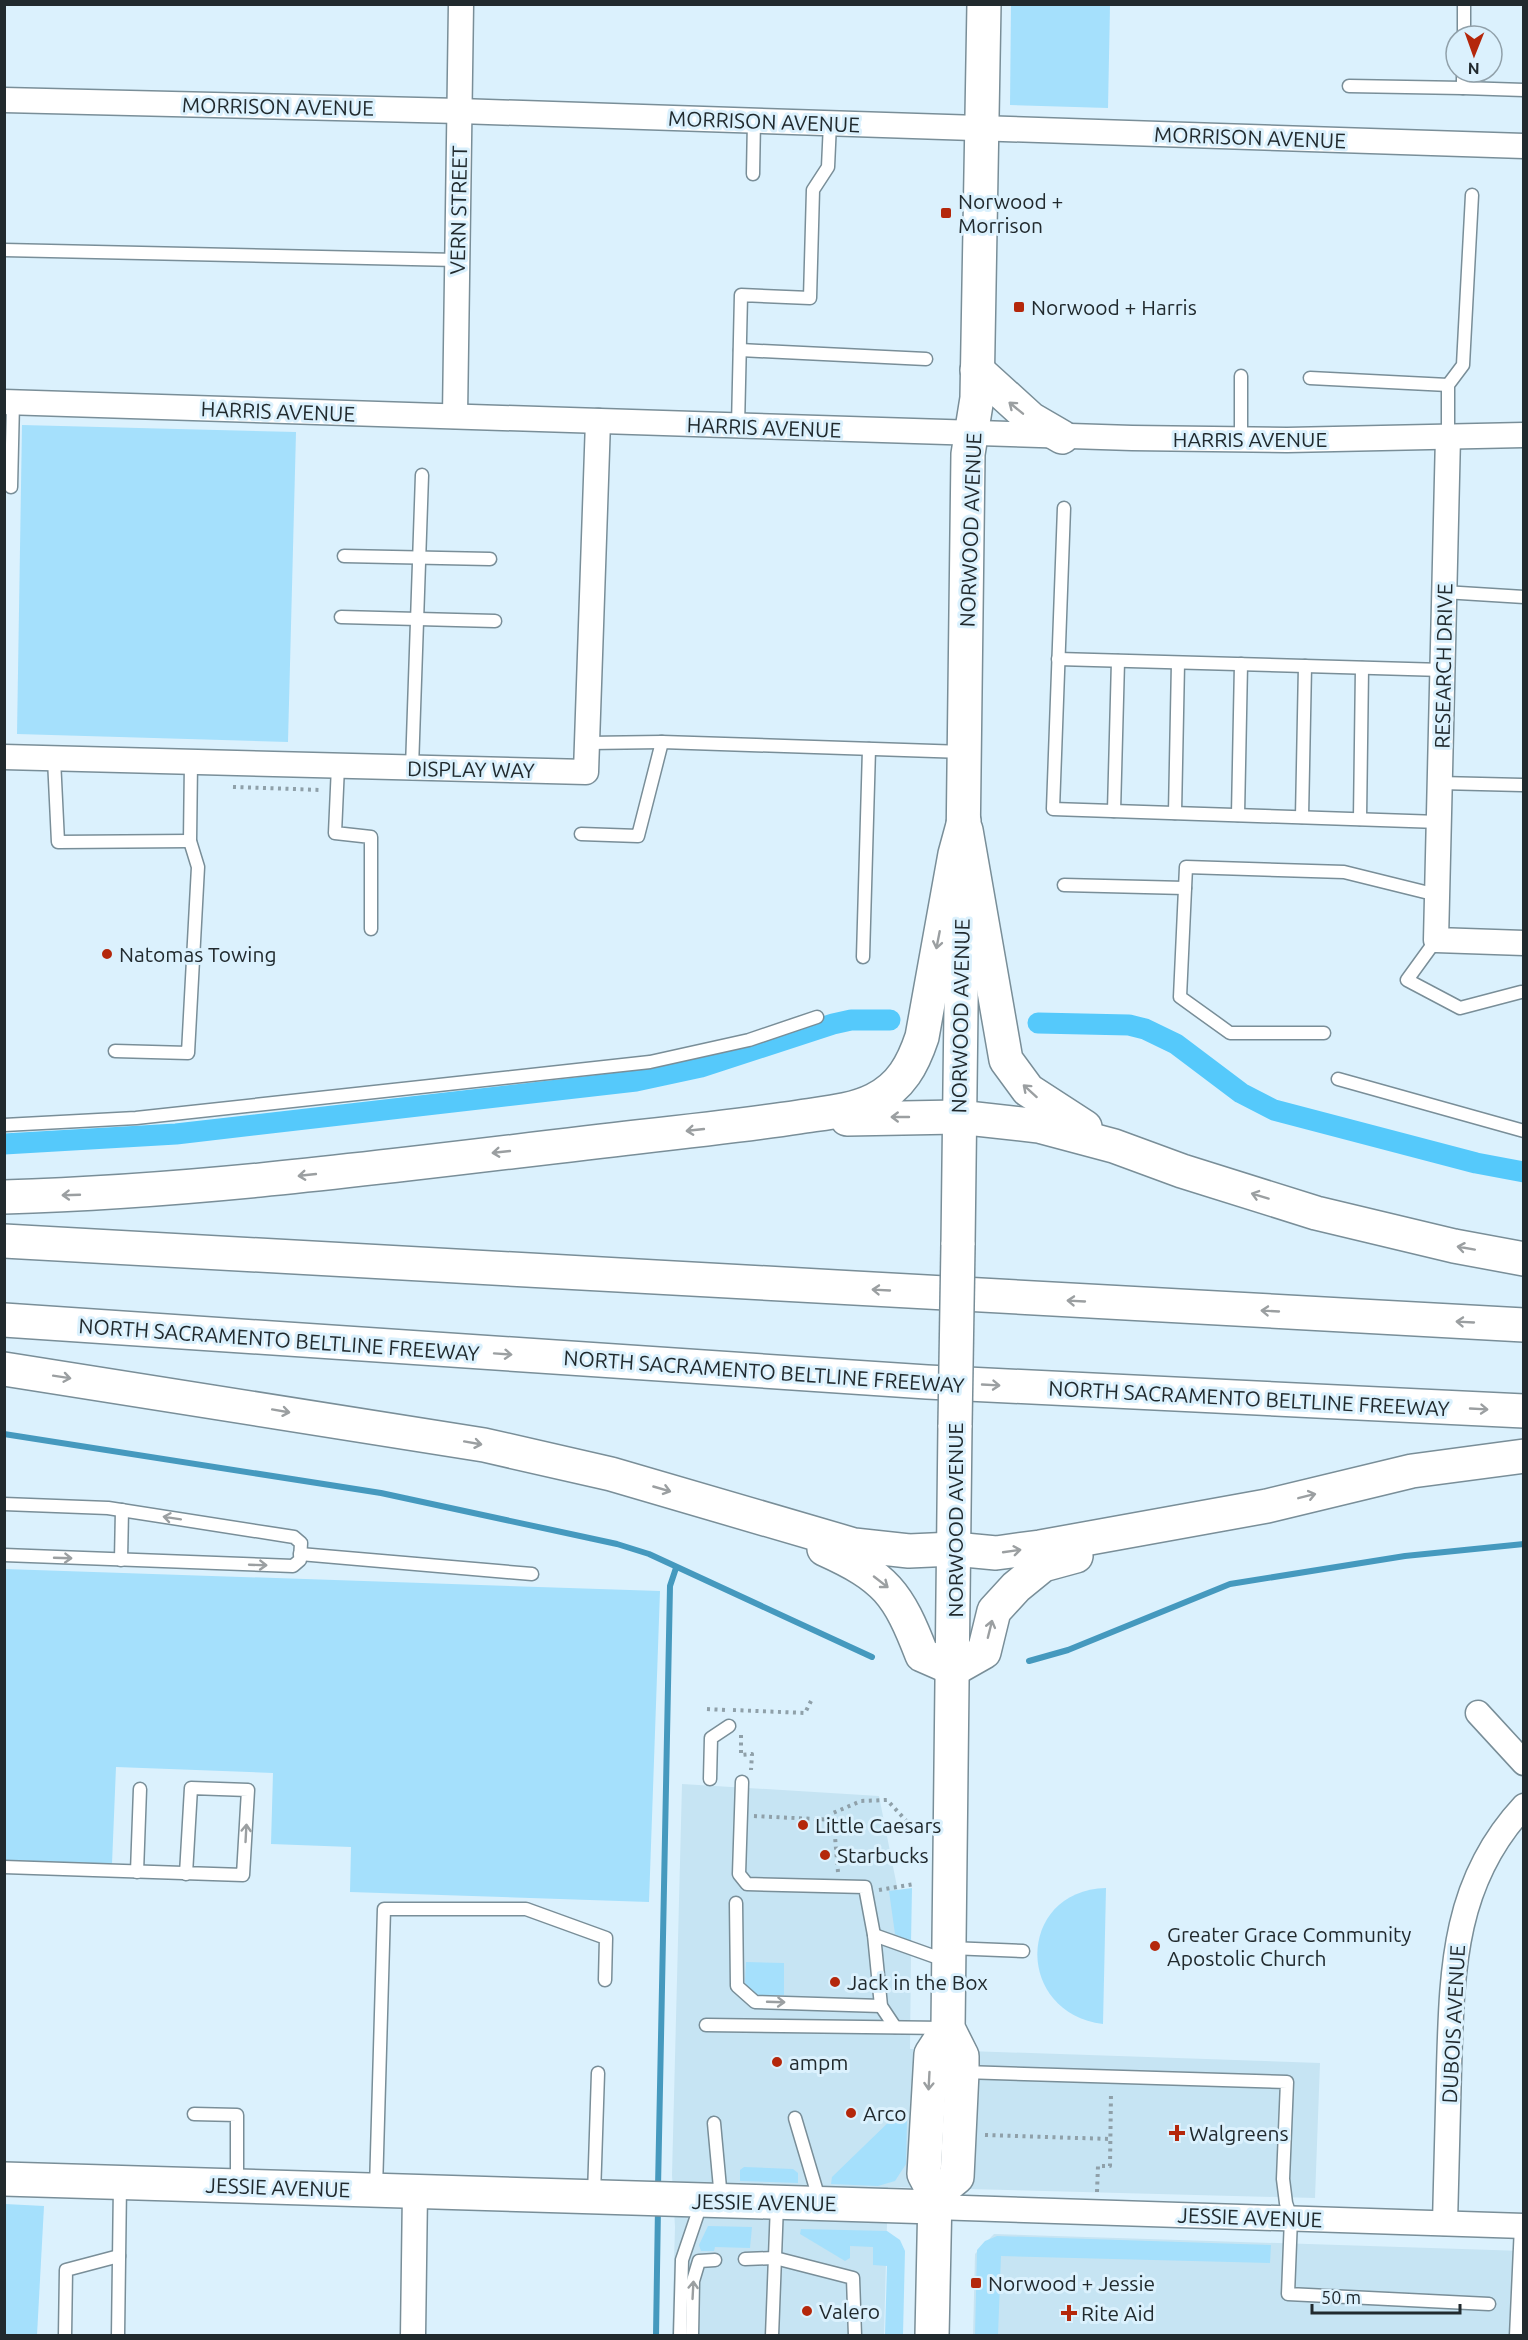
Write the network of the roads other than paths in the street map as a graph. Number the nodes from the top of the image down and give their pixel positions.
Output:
1 (461, 4) edge
2 (984, 4) edge
3 (1464, 4) edge
4 (1464, 24) edge
5 (1463, 84) edge
6 (1349, 86) dead end
7 (1463, 88) junction
8 (1524, 90) edge
9 (4, 100) edge
10 (459, 111) junction
11 (754, 120) junction
12 (830, 123) junction
13 (982, 128) junction
14 (1524, 146) edge
15 (753, 174) dead end
16 (1472, 195) dead end
17 (4, 250) edge
18 (457, 260) junction
19 (740, 350) junction
20 (926, 359) dead end
21 (977, 370) junction
22 (1241, 376) dead end
23 (1310, 378) dead end
24 (1448, 385) junction
25 (9, 402) edge
26 (455, 416) junction
27 (598, 421) junction
28 (738, 426) junction
29 (972, 434) junction
30 (1524, 435) edge
31 (1448, 436) junction
32 (1062, 437) junction
33 (1241, 439) junction
34 (422, 476) dead end
35 (11, 487) dead end
36 (1064, 508) dead end
37 (344, 556) dead end
38 (419, 558) junction
39 (490, 559) dead end
40 (1444, 592) junction
41 (1524, 597) edge
42 (341, 616) dead end
43 (417, 619) junction
44 (495, 621) dead end
45 (1058, 659) junction
46 (1118, 661) junction
47 (1178, 663) junction
48 (1240, 664) junction
49 (1305, 666) junction
50 (1362, 668) junction
51 (1443, 670) junction
52 (662, 742) junction
53 (588, 743) junction
54 (869, 749) junction
55 (965, 752) junction
56 (4, 757) edge
57 (54, 759) junction
58 (191, 762) junction
59 (338, 766) junction
60 (412, 768) junction
61 (1440, 783) junction
62 (1522, 785) edge
63 (1114, 811) junction
64 (1175, 813) junction
65 (1238, 815) junction
66 (1302, 817) junction
67 (1360, 819) junction
68 (964, 821) junction
69 (1439, 822) junction
70 (581, 834) dead end
71 (189, 841) junction
72 (1064, 885) dead end
73 (1185, 888) junction
74 (1437, 895) junction
75 (370, 929) dead end
76 (1436, 940) junction
77 (1524, 943) edge
78 (863, 957) dead end
79 (1521, 992) dead end
80 (817, 1017) dead end
81 (1324, 1033) dead end
82 (115, 1051) dead end
83 (1338, 1079) dead end
84 (958, 1117) junction
85 (753, 1124) junction
86 (4, 1125) edge
87 (1524, 1131) edge
88 (1114, 1146) junction
89 (4, 1197) edge
90 (4, 1241) edge
91 (1524, 1258) edge
92 (4, 1320) edge
93 (1524, 1325) edge
94 (4, 1369) edge
95 (1524, 1411) edge
96 (1524, 1456) edge
97 (4, 1504) edge
98 (1267, 1506) junction
99 (735, 1509) junction
100 (122, 1510) junction
101 (954, 1549) junction
102 (300, 1554) junction
103 (4, 1555) edge
104 (121, 1560) junction
105 (532, 1574) dead end
106 (954, 1669) junction
107 (1478, 1713) dead end
108 (735, 1726) road end
109 (1524, 1763) edge
110 (747, 1777) road end
111 (710, 1779) dead end
112 (140, 1789) dead end
113 (1524, 1806) edge
114 (4, 1867) edge
115 (137, 1872) junction
116 (186, 1874) junction
117 (736, 1903) dead end
118 (874, 1935) junction
119 (1023, 1951) dead end
120 (949, 1955) junction
121 (605, 1980) dead end
122 (882, 2006) junction
123 (706, 2025) dead end
124 (895, 2027) junction
125 (948, 2028) junction
126 (962, 2072) junction
127 (598, 2073) dead end
128 (194, 2114) dead end
129 (795, 2118) dead end
130 (714, 2123) dead end
131 (4, 2179) edge
132 (120, 2182) junction
133 (237, 2186) junction
134 (376, 2190) junction
135 (415, 2191) junction
136 (594, 2197) junction
137 (700, 2200) junction
138 (935, 2201) junction
139 (777, 2203) junction
140 (820, 2203) junction
141 (1291, 2218) junction
142 (1445, 2223) junction
143 (1522, 2226) edge
144 (119, 2256) junction
145 (745, 2259) dead end
146 (775, 2259) junction
147 (715, 2260) dead end
148 (1489, 2304) dead end
149 (65, 2336) edge
150 (118, 2336) edge
151 (413, 2336) edge
152 (680, 2336) edge
153 (692, 2336) edge
154 (772, 2336) edge
155 (855, 2336) edge
156 (933, 2336) edge
157 (1516, 2336) edge

1 - 10 street, VERN STREET
2 - 13 main road, NORWOOD AVENUE
3 - 4 lane
5 - 7 lane
6 - 7 lane
7 - 8 lane
9 - 10 street, MORRISON AVENUE
10 - 11 street, MORRISON AVENUE
10 - 18 street, VERN STREET
11 - 12 street, MORRISON AVENUE
11 - 15 lane
12 - 13 street, MORRISON AVENUE
12 - 19 lane
13 - 14 street, MORRISON AVENUE
13 - 21 main road, NORWOOD AVENUE
16 - 24 lane
17 - 18 lane
18 - 26 street, VERN STREET
19 - 20 lane
19 - 28 lane
21 - 29 main road, NORWOOD AVENUE
32 -> 21 main road
22 - 33 lane
23 - 24 lane
24 - 31 lane
25 - 26 street, HARRIS AVENUE
25 - 35 lane
26 - 27 street, HARRIS AVENUE
27 - 28 street, HARRIS AVENUE
27 - 53 street, DISPLAY WAY
28 - 29 street, HARRIS AVENUE
29 - 32 street, HARRIS AVENUE
29 - 55 main road, NORWOOD AVENUE
30 - 31 street, HARRIS AVENUE
31 - 33 street, HARRIS AVENUE
31 - 40 street, RESEARCH DRIVE
32 - 33 street, HARRIS AVENUE
34 - 38 lane
36 - 45 lane
37 - 38 lane
38 - 39 lane
38 - 43 lane
40 - 41 lane
40 - 51 street, RESEARCH DRIVE
42 - 43 lane
43 - 44 lane
43 - 60 lane
45 - 46 lane
45 - 63 lane
46 - 47 lane
46 - 63 lane
47 - 48 lane
47 - 64 lane
48 - 49 lane
48 - 65 lane
49 - 50 lane
49 - 66 lane
50 - 51 lane
50 - 67 lane
51 - 61 street, RESEARCH DRIVE
52 - 53 lane
52 - 54 lane
52 - 70 lane
53 - 60 street, DISPLAY WAY
54 - 55 lane
54 - 78 lane
55 - 68 main road, NORWOOD AVENUE
56 - 57 street, DISPLAY WAY
57 - 58 street, DISPLAY WAY
57 - 71 lane
58 - 59 street, DISPLAY WAY
58 - 71 lane
59 - 60 street, DISPLAY WAY
59 - 75 lane
61 - 62 lane
61 - 69 street, RESEARCH DRIVE
63 - 64 lane
64 - 65 lane
65 - 66 lane
66 - 67 lane
67 - 69 lane
68 - 84 main road, NORWOOD AVENUE
68 -> 85 main road
88 -> 68 main road
69 - 74 street, RESEARCH DRIVE
71 - 82 lane
72 - 73 lane
73 - 74 lane
73 - 81 lane
74 - 76 street, RESEARCH DRIVE
76 - 77 street
76 - 79 lane
80 - 86 lane
83 - 87 lane
84 -> 85 main road
84 - 88 main road
84 - 101 main road, NORWOOD AVENUE, bridge
85 -> 89 main road
91 -> 88 main road
93 -> 90 main road
92 -> 95 main road, NORTH SACRAMENTO BELTLINE FREEWAY
94 -> 99 main road
98 -> 96 main road
97 - 100 lane
101 -> 98 main road
106 -> 98 main road
99 - 101 main road
99 -> 106 main road
102 -> 100 lane
100 - 104 lane
101 - 106 main road, NORWOOD AVENUE
104 -> 102 lane
102 - 105 lane
103 -> 104 lane
106 - 120 main road, NORWOOD AVENUE
107 - 109 street
108 - 111 lane
110 - 118 lane
112 - 115 lane
113 - 142 street, DUBOIS AVENUE
114 - 115 lane
115 - 116 lane
116 -> 116 lane
117 -> 122 lane
118 - 120 lane
118 - 122 lane
119 - 120 lane
120 - 125 main road, NORWOOD AVENUE
121 - 134 lane
122 - 124 lane
123 - 124 lane
124 - 125 lane
125 - 126 main road, NORWOOD AVENUE
125 -> 138 main road
126 - 138 main road, NORWOOD AVENUE
126 - 141 lane
127 - 136 lane
128 - 133 lane
129 - 140 lane
130 - 137 lane
131 - 132 main road, JESSIE AVENUE
132 - 133 main road, JESSIE AVENUE
132 - 144 lane
133 - 134 main road, JESSIE AVENUE
134 - 135 main road, JESSIE AVENUE
135 - 136 main road, JESSIE AVENUE
135 - 151 street
136 - 137 main road, JESSIE AVENUE
137 - 139 main road, JESSIE AVENUE
137 - 152 lane
138 - 140 main road, JESSIE AVENUE
138 - 141 street, JESSIE AVENUE
138 - 156 main road
139 - 140 main road, JESSIE AVENUE
139 - 146 lane
141 - 142 street, JESSIE AVENUE
141 - 148 lane
142 - 143 street, JESSIE AVENUE
143 - 157 lane
144 - 149 lane
144 - 150 lane
145 - 146 lane
146 - 154 lane
146 - 155 lane
153 -> 147 lane

